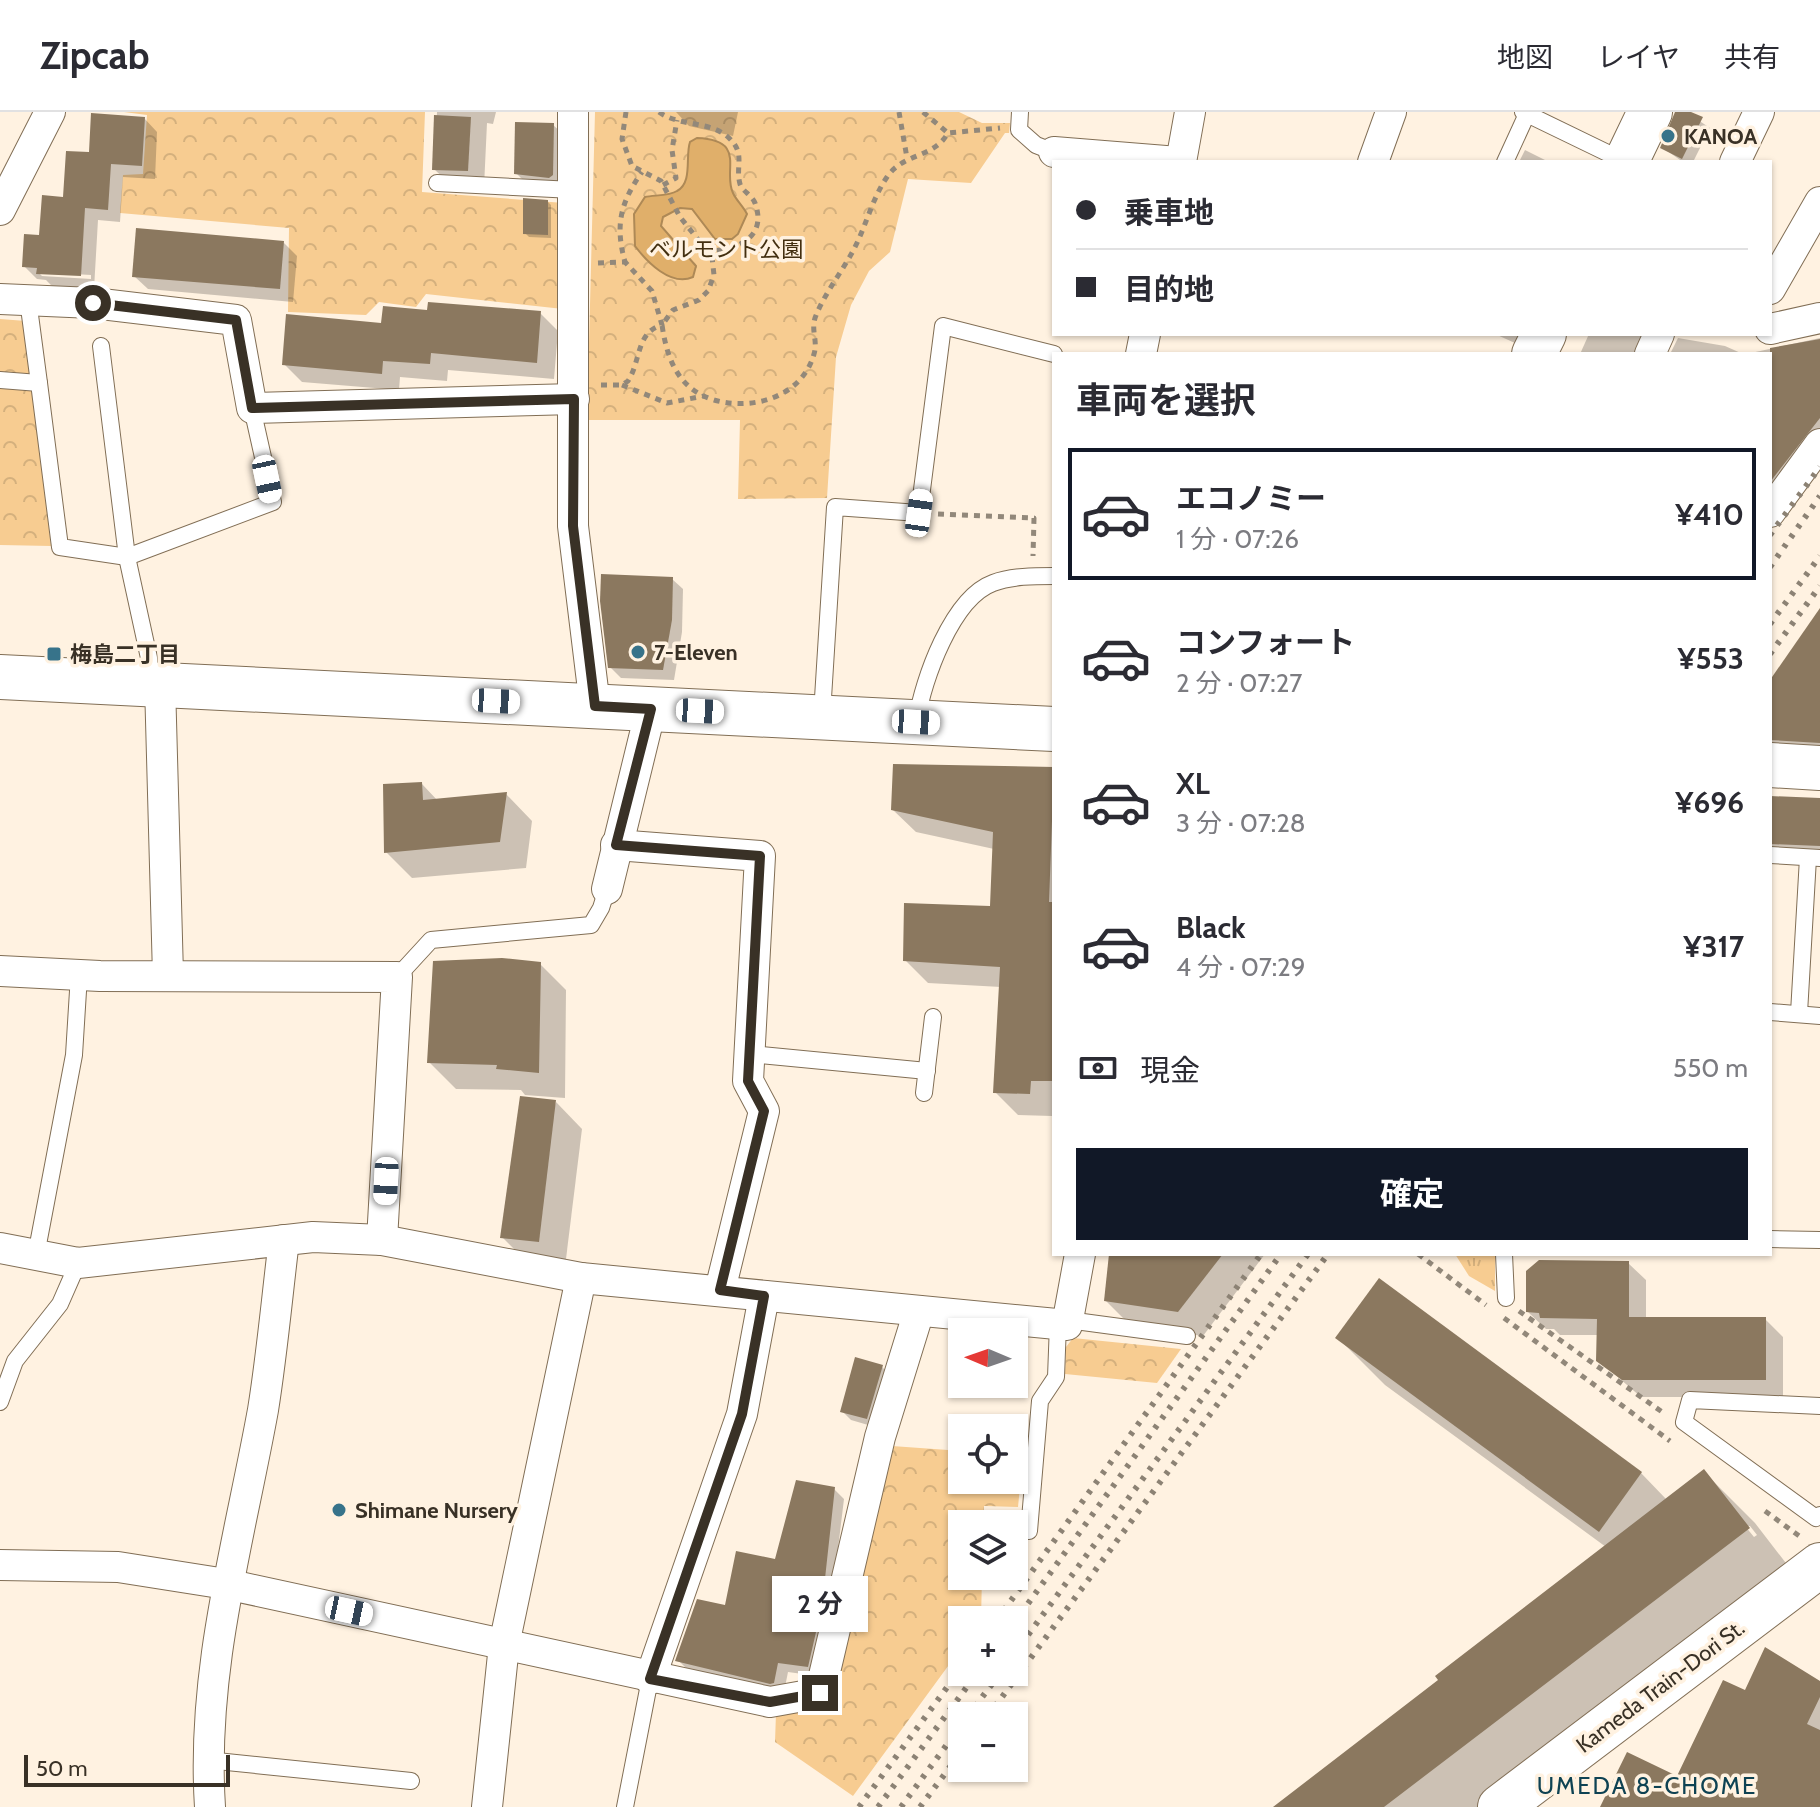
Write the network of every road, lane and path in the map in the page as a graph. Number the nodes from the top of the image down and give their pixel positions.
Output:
1 (50, 112) edge
2 (573, 112) edge
3 (626, 112) edge
4 (659, 112) edge
5 (899, 112) edge
6 (923, 112) edge
7 (1190, 112) edge
8 (1391, 112) edge
9 (1650, 112) edge
10 (1759, 112) edge
11 (1525, 113) edge
12 (1020, 117) edge
13 (677, 119) junction
14 (948, 133) junction
15 (1054, 152) joint
16 (907, 158) junction
17 (1155, 160) edge
18 (1180, 160) edge
19 (1374, 160) edge
20 (1506, 160) edge
21 (1622, 160) edge
22 (1627, 160) edge
23 (1736, 160) edge
24 (642, 172) junction
25 (437, 183) dead end
26 (664, 188) junction
27 (573, 190) junction
28 (1820, 202) edge
29 (0, 210) edge
30 (708, 251) junction
31 (625, 262) junction
32 (595, 263) dead end
33 (1772, 286) edge
34 (14, 300) edge
35 (1820, 318) edge
36 (662, 325) junction
37 (1772, 329) edge
38 (101, 346) dead end
39 (1052, 353) edge
40 (0, 380) edge
41 (39, 383) junction
42 (622, 385) junction
43 (585, 392) junction
44 (704, 396) junction
45 (252, 408) junction
46 (1820, 444) edge
47 (1772, 509) edge
48 (919, 513) junction
49 (127, 557) junction
50 (1052, 576) edge
51 (1032, 577) junction
52 (0, 677) edge
53 (155, 684) junction
54 (595, 706) junction
55 (651, 709) junction
56 (822, 718) junction
57 (916, 722) junction
58 (1052, 729) edge
59 (1772, 765) edge
60 (1820, 768) edge
61 (616, 845) junction
62 (1772, 855) edge
63 (1814, 858) edge
64 (607, 889) joint
65 (0, 971) edge
66 (79, 975) junction
67 (168, 975) junction
68 (397, 977) junction
69 (1772, 1012) edge
70 (1799, 1013) junction
71 (1820, 1016) edge
72 (933, 1017) dead end
73 (750, 1054) junction
74 (927, 1071) junction
75 (924, 1093) dead end
76 (1772, 1239) edge
77 (284, 1240) junction
78 (382, 1240) junction
79 (1820, 1240) edge
80 (0, 1248) edge
81 (36, 1255) junction
82 (1080, 1256) edge
83 (1421, 1256) edge
84 (1504, 1256) edge
85 (78, 1263) junction
86 (581, 1278) junction
87 (720, 1290) junction
88 (764, 1296) junction
89 (1506, 1298) joint
90 (919, 1311) junction
91 (1063, 1322) junction
92 (1187, 1336) dead end
93 (0, 1402) edge
94 (1820, 1406) edge
95 (1684, 1422) junction
96 (1683, 1450) dead end
97 (1758, 1506) dead end
98 (1820, 1515) edge
99 (1029, 1531) dead end
100 (1814, 1554) edge
101 (0, 1565) edge
102 (226, 1584) junction
103 (504, 1645) junction
104 (650, 1679) junction
105 (207, 1760) junction
106 (411, 1781) dead end
107 (210, 1807) edge
108 (487, 1807) edge
109 (625, 1807) edge
110 (1500, 1807) edge

1 - 29 street
2 - 27 street
3 - 24 path
4 - 13 path
5 - 16 path
6 - 14 path
7 - 18 street
8 - 19 street
9 - 22 street
10 - 23 street
11 - 20 lane
11 - 21 lane
12 - 14 path
12 - 15 lane
13 - 26 path
13 - 30 path
14 - 16 path
15 - 17 street
16 - 44 path
24 - 26 path
24 - 31 path
25 - 27 lane
26 - 30 path
27 - 43 street
28 - 33 street
30 - 36 path
31 - 32 path
31 - 36 path
34 - 41 lane
34 - 45 street
35 - 37 street
36 - 42 path
36 - 44 path
38 - 49 lane
39 - 48 lane
40 - 41 lane
41 - 49 lane
42 - 43 path
42 - 44 path
43 - 45 street
43 - 54 street
45 - 49 lane
46 - 47 street
48 - 51 path
48 - 56 lane
49 - 53 lane
50 - 51 lane
51 - 57 lane
52 - 53 street
53 - 54 street
53 - 67 street
54 - 55 street
55 - 56 street
55 - 61 street
56 - 57 street
57 - 58 street
59 - 60 street
61 - 64 street
61 - 73 street
62 - 63 lane
63 - 70 lane
64 - 68 lane
65 - 66 street
66 - 67 street
66 - 81 lane
67 - 68 street
68 - 78 street
69 - 70 lane
70 - 71 lane
72 - 74 lane
73 - 74 lane
73 - 87 street
74 - 75 lane
76 - 79 lane
77 - 78 street
77 - 85 street
77 - 102 street
78 - 86 street
80 - 81 street
81 - 85 street
82 - 91 street
83 - 96 path
84 - 89 lane
85 - 93 lane
86 - 87 street
86 - 103 street
87 - 88 street
88 - 90 street
88 - 104 street
89 - 95 path
90 - 91 street
90 - 104 street
91 - 92 lane
91 - 99 lane
94 - 95 lane
95 - 98 lane
97 - 100 path
100 - 110 street, Kameda Train-Dori St.
101 - 102 street
102 - 103 street
102 - 105 street
103 - 104 street
103 - 108 street
104 - 109 lane
105 - 106 lane
105 - 107 street

